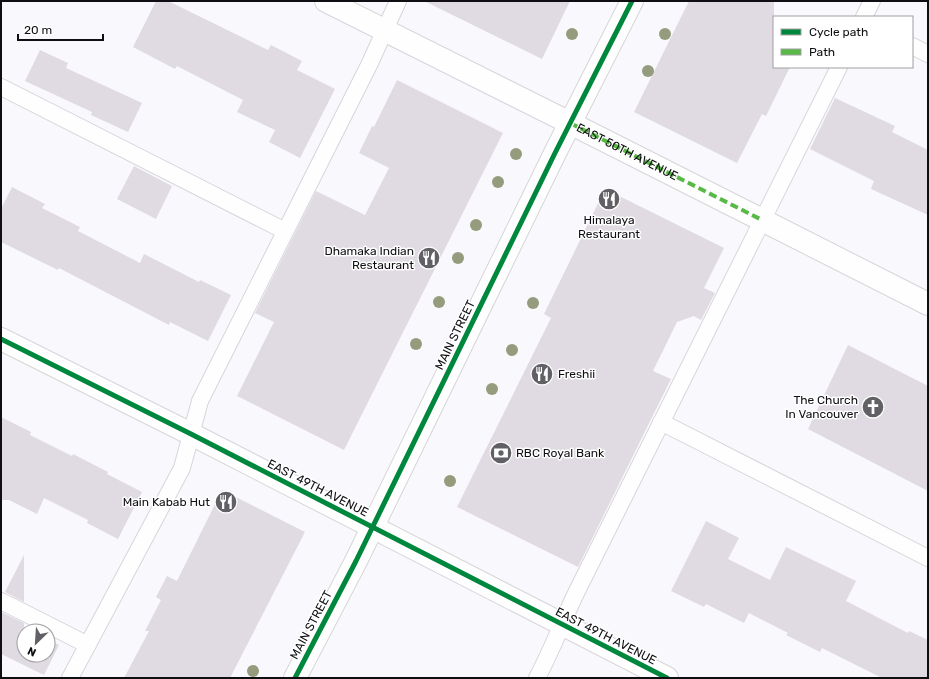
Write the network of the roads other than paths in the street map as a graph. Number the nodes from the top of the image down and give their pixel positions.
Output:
1 (326, 1) edge
2 (398, 1) edge
3 (632, 1) edge
4 (872, 1) edge
5 (864, 16) edge
6 (385, 30) junction
7 (913, 46) edge
8 (928, 54) edge
9 (838, 68) edge
10 (1, 88) edge
11 (570, 123) junction
12 (762, 220) junction
13 (285, 231) junction
14 (928, 304) edge
15 (1, 339) edge
16 (661, 422) junction
17 (191, 434) junction
18 (372, 528) junction
19 (928, 558) edge
20 (1, 601) edge
21 (561, 624) junction
22 (88, 645) junction
23 (70, 678) edge
24 (295, 678) edge
25 (537, 678) edge
26 (667, 678) edge

1 - 6 street, EAST 50TH AVENUE
2 - 6 lane
3 - 11 street, MAIN STREET
4 - 5 lane
6 - 11 street, EAST 50TH AVENUE
6 - 13 lane
7 - 8 lane
9 - 12 lane
10 - 13 lane
11 - 12 street, EAST 50TH AVENUE
11 - 18 street, MAIN STREET
12 - 14 street, EAST 50TH AVENUE
12 - 16 lane
13 - 17 lane
15 - 17 street, EAST 49TH AVENUE
16 - 19 lane
16 - 21 lane
17 - 18 street, EAST 49TH AVENUE
17 - 22 lane
18 - 21 street, EAST 49TH AVENUE
18 - 24 street, MAIN STREET
20 - 22 lane
21 - 25 lane
21 - 26 street, EAST 49TH AVENUE
22 - 23 lane

